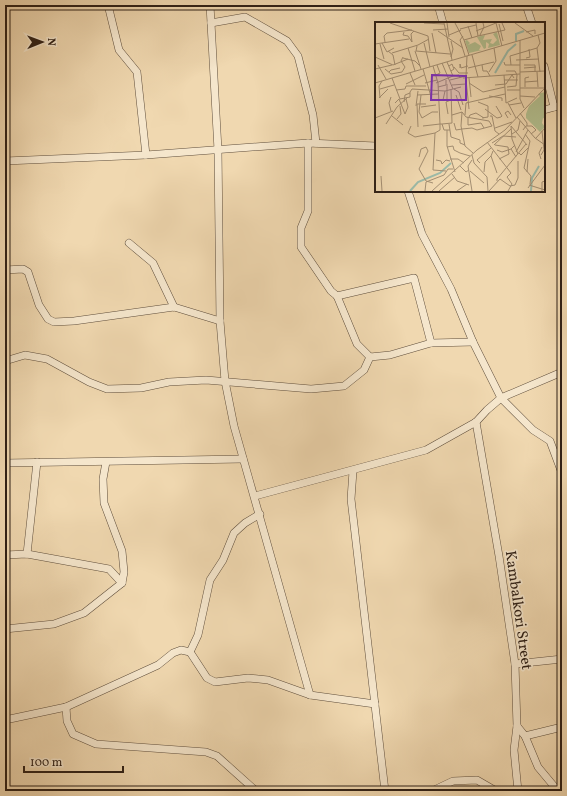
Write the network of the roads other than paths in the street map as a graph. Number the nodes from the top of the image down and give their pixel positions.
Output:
1 (108, 5) edge
2 (210, 5) edge
3 (438, 5) edge
4 (526, 5) edge
5 (443, 22) edge
6 (532, 22) edge
7 (210, 23) junction
8 (545, 70) edge
9 (562, 105) edge
10 (554, 107) junction
11 (545, 110) edge
12 (316, 143) junction
13 (308, 144) junction
14 (375, 146) edge
15 (218, 150) junction
16 (146, 155) junction
17 (5, 161) edge
18 (408, 192) edge
19 (129, 243) dead end
20 (5, 270) edge
21 (337, 296) junction
22 (174, 307) junction
23 (220, 321) junction
24 (473, 342) junction
25 (431, 343) junction
26 (370, 357) junction
27 (5, 361) edge
28 (562, 372) edge
29 (225, 382) junction
30 (501, 398) junction
31 (476, 422) junction
32 (243, 458) junction
33 (6, 461) edge
34 (36, 462) junction
35 (106, 462) junction
36 (353, 471) junction
37 (562, 473) edge
38 (255, 496) junction
39 (260, 514) junction
40 (27, 554) junction
41 (5, 555) edge
42 (122, 583) junction
43 (5, 629) edge
44 (190, 652) junction
45 (562, 659) edge
46 (515, 664) junction
47 (310, 696) junction
48 (375, 704) junction
49 (66, 707) junction
50 (5, 720) edge
51 (517, 726) junction
52 (562, 727) edge
53 (525, 736) junction
54 (256, 791) edge
55 (384, 791) edge
56 (432, 791) edge
57 (496, 791) edge
58 (518, 791) edge
59 (558, 791) edge

1 - 16 street
2 - 7 street
3 - 5 street
4 - 6 street
7 - 12 street
7 - 15 street
8 - 10 street
9 - 10 street
10 - 11 street
12 - 13 street
12 - 14 street
13 - 15 street
13 - 21 street
15 - 16 street
15 - 23 street
16 - 17 street
18 - 24 street
19 - 22 street
20 - 22 street
21 - 25 street
21 - 26 street
22 - 23 street
23 - 29 street
24 - 25 street
24 - 30 street
25 - 26 street
26 - 29 street
27 - 29 street
28 - 30 street
29 - 32 street
30 - 31 street
30 - 37 street
31 - 36 street
31 - 46 street, Kambalkori Street
32 - 35 street
32 - 38 street
33 - 34 street
34 - 35 street
34 - 40 street
35 - 42 street
36 - 38 street
36 - 48 street
38 - 39 street
39 - 44 street
39 - 47 street
40 - 41 street
40 - 42 street
42 - 43 street
44 - 47 street
44 - 49 street
45 - 46 street
46 - 51 street, Kambalkori Street
47 - 48 street
48 - 55 street
49 - 50 street
49 - 54 street
51 - 53 street
51 - 58 street, Kambalkori Street
52 - 53 street
53 - 59 street
56 - 57 street

